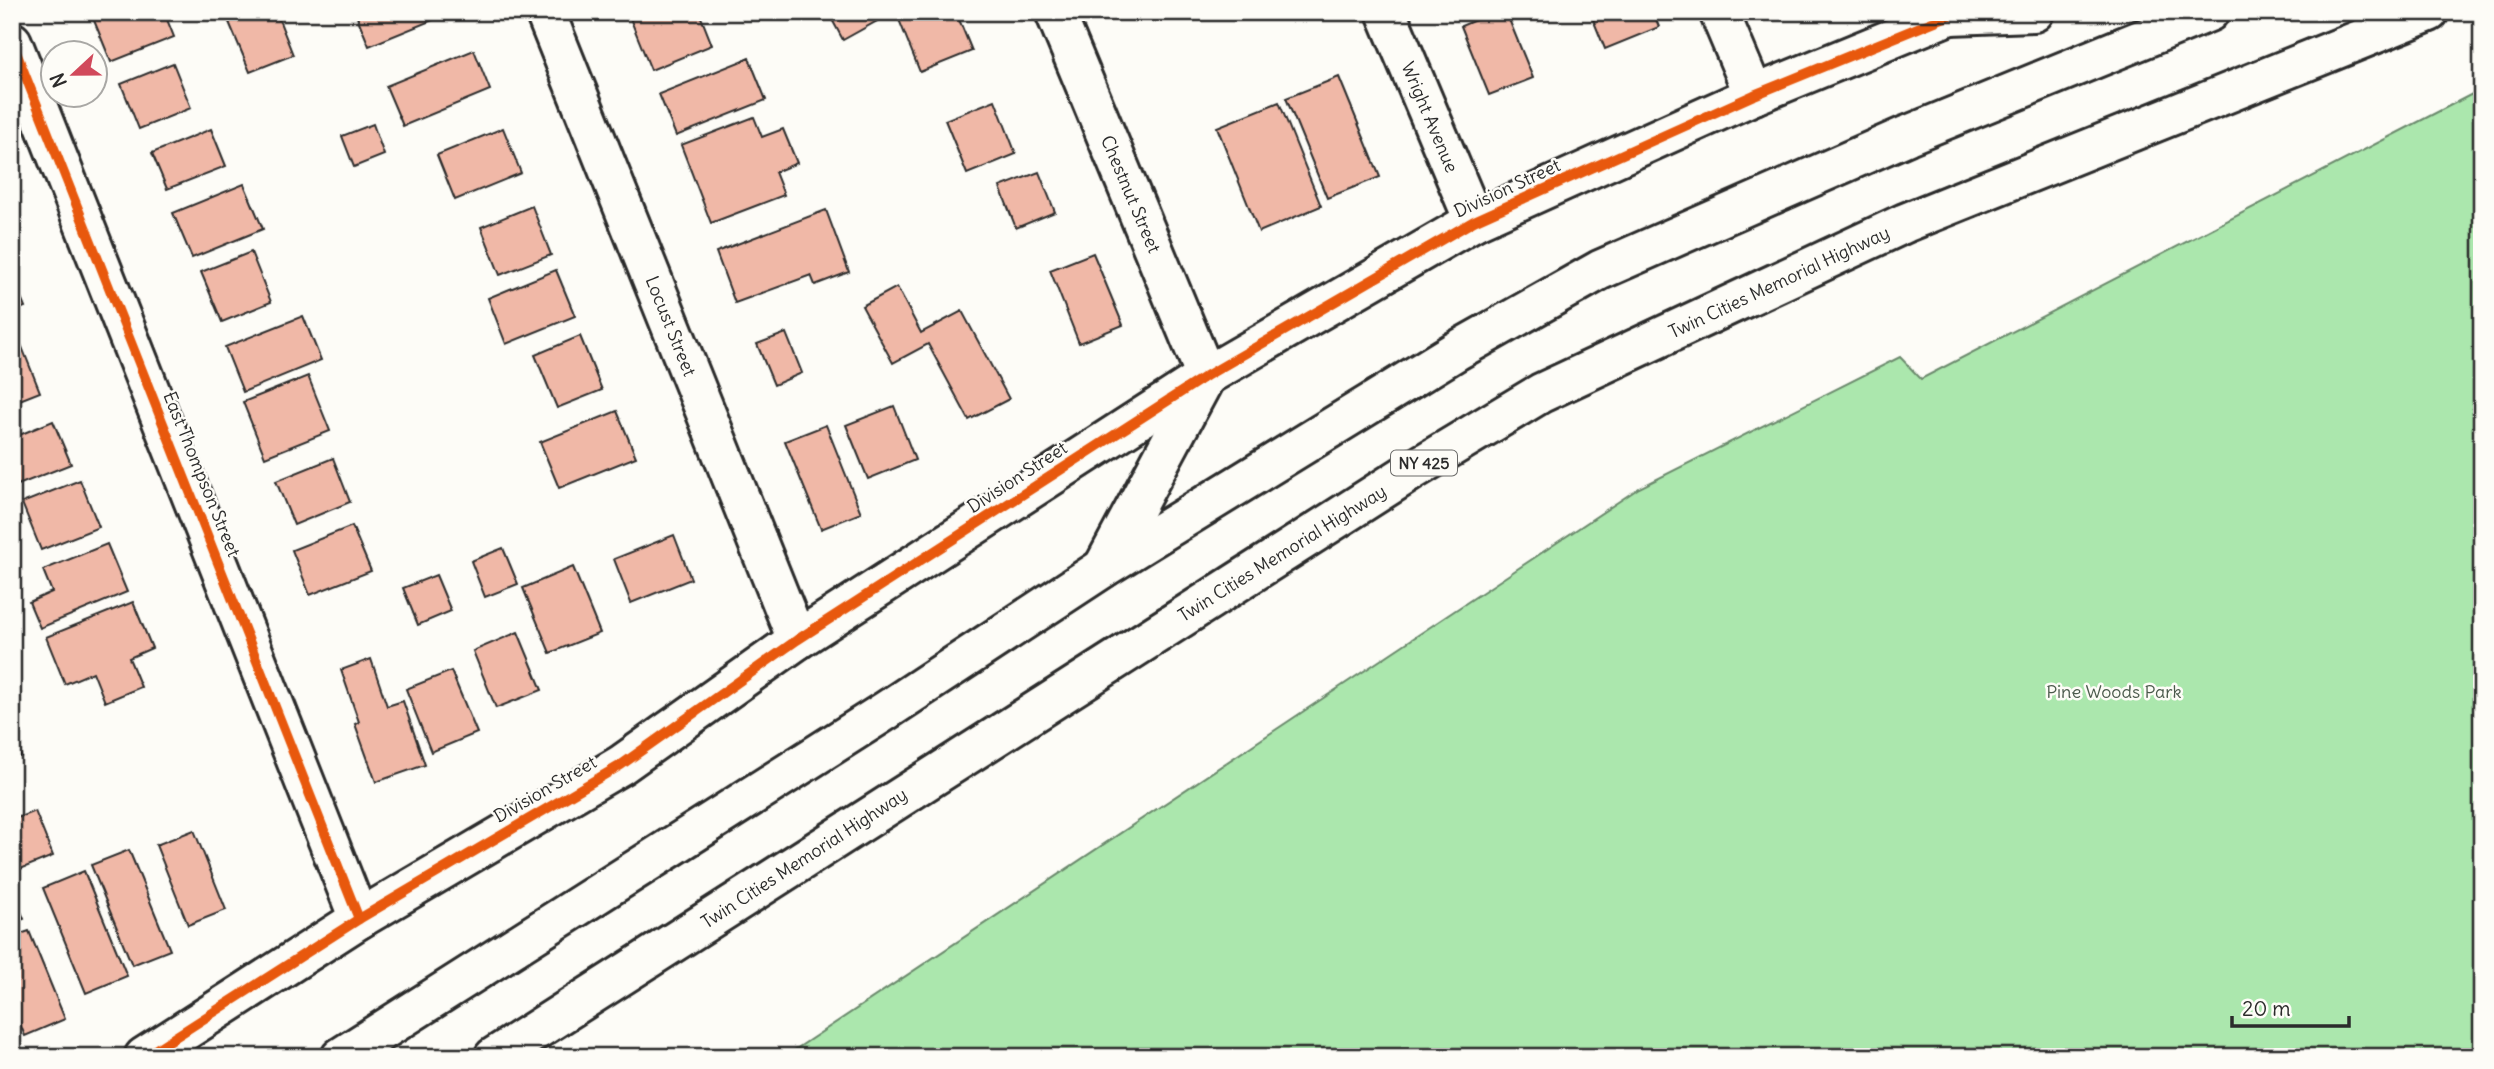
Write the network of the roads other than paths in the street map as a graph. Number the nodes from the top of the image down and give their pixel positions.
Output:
1 (545, 12) edge
2 (1055, 12) edge
3 (1386, 12) edge
4 (1719, 12) edge
5 (2034, 12) edge
6 (2209, 12) edge
7 (2429, 12) edge
8 (1954, 13) edge
9 (12, 42) edge
10 (1754, 95) junction
11 (1474, 221) junction
12 (1206, 376) junction
13 (1103, 568) junction
14 (797, 640) junction
15 (359, 919) junction
16 (144, 1057) edge
17 (341, 1057) edge
18 (494, 1057) edge

1 - 14 main road, Locust Street
2 - 12 main road, Chestnut Street
3 - 11 main road, Wright Avenue
4 - 10 main road
5 - 8 main road
6 - 13 main road
7 - 18 main road, Twin Cities Memorial Highway / NY 425
8 - 10 main road, Division Street
9 - 15 main road, East Thompson Street
10 - 11 main road, Division Street
11 - 12 main road, Division Street
12 - 13 main road
12 - 14 main road, Division Street
13 - 17 main road
14 - 15 main road, Division Street
15 - 16 main road, Division Street

